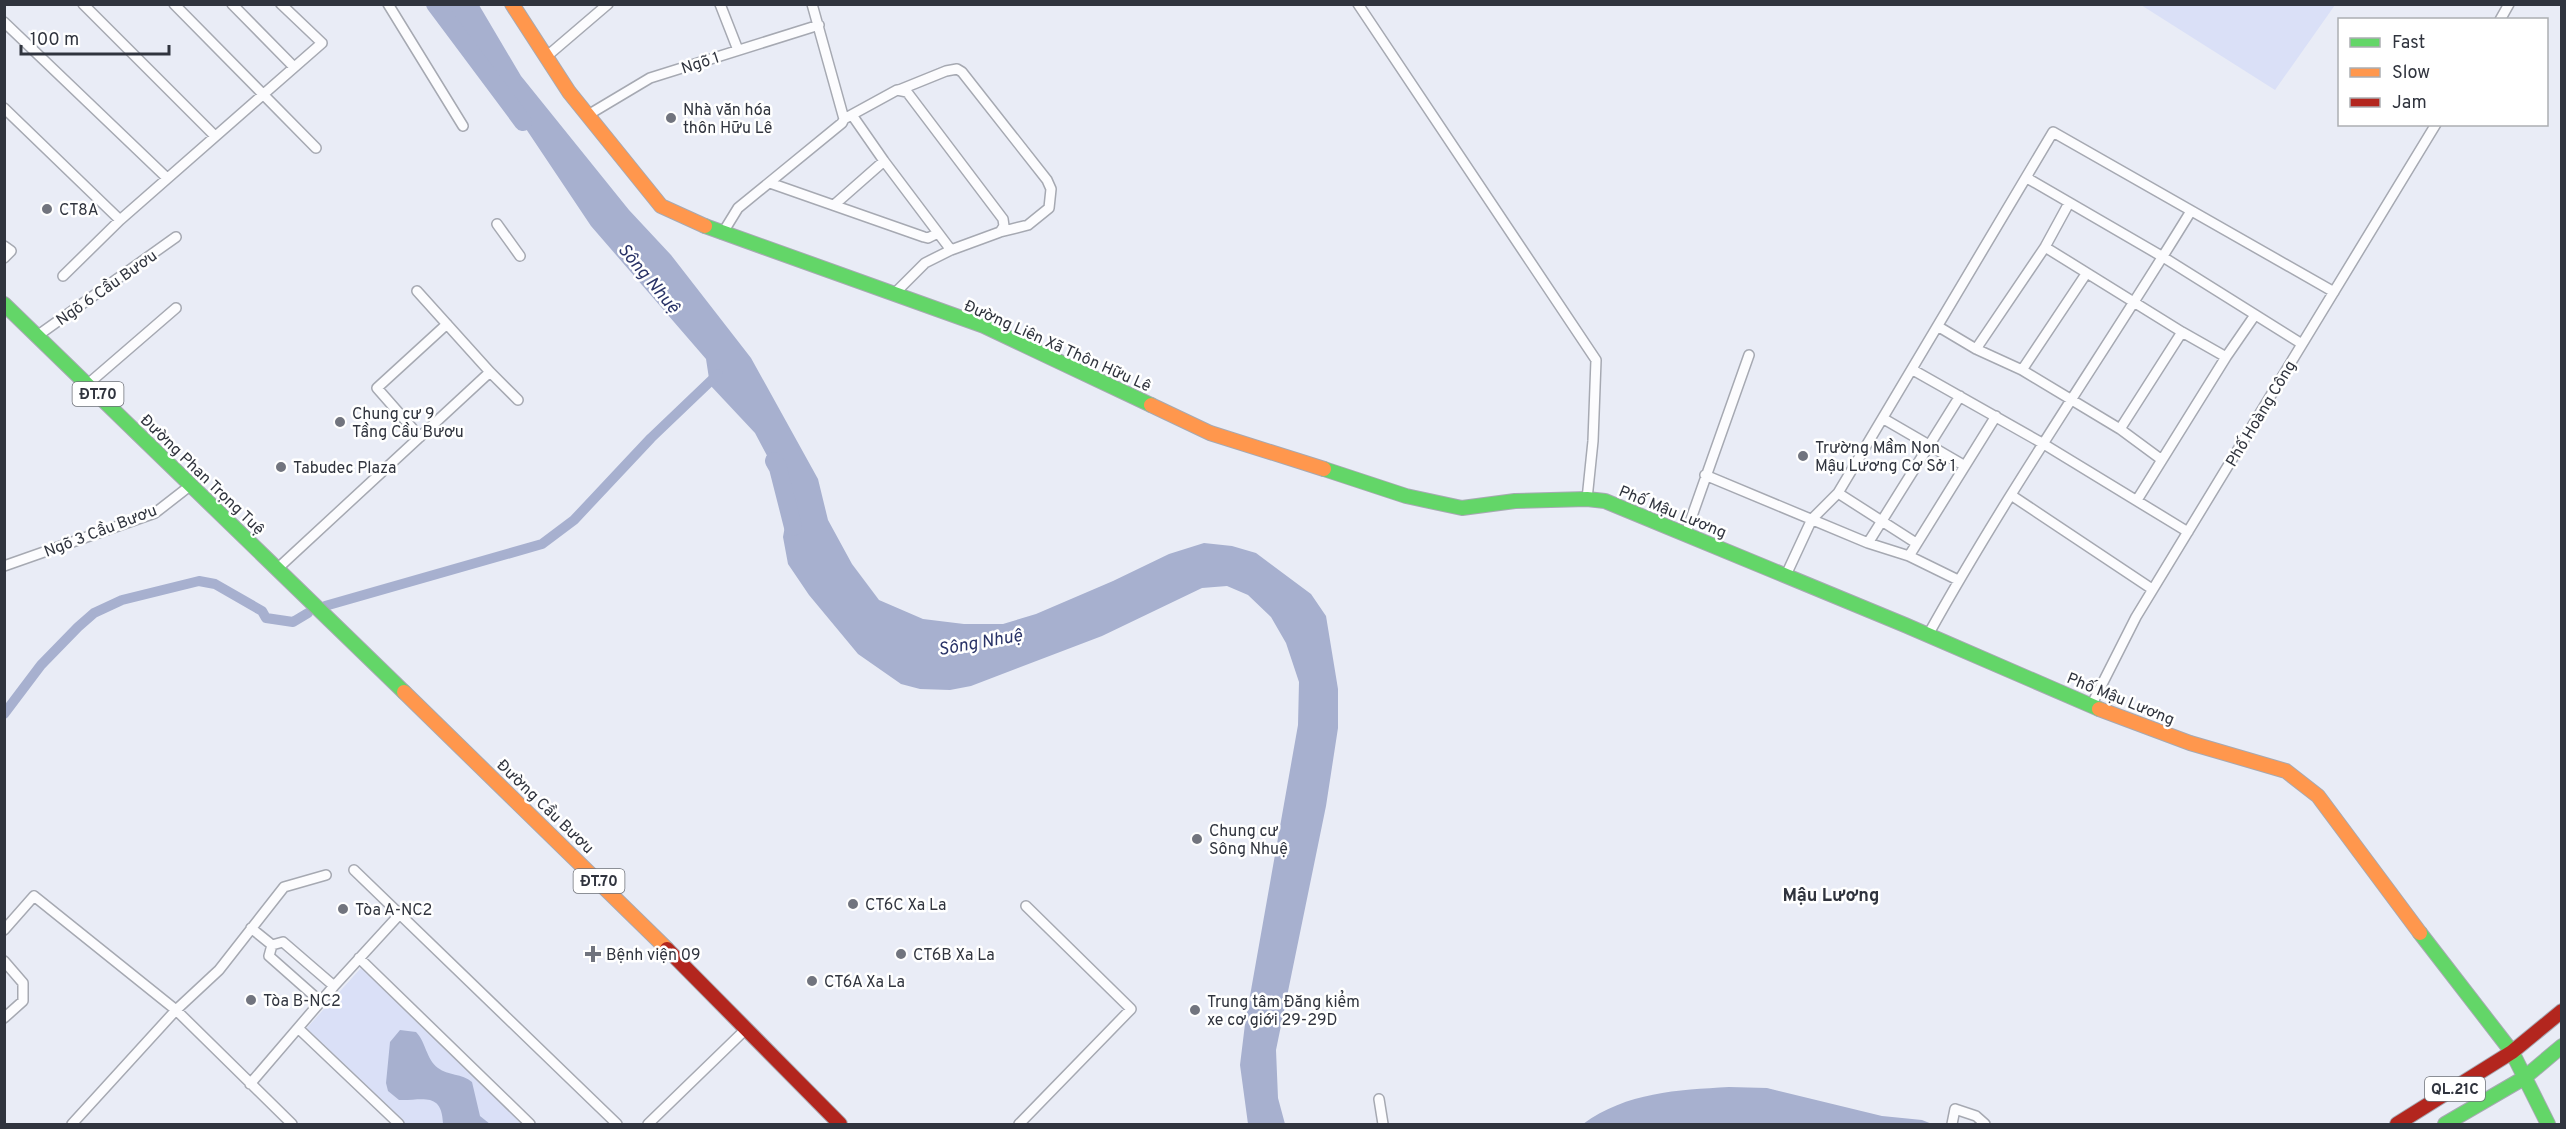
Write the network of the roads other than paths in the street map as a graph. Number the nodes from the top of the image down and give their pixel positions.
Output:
1 (83, 4) edge
2 (174, 4) edge
3 (232, 4) edge
4 (282, 4) edge
5 (388, 4) edge
6 (512, 4) edge
7 (608, 4) edge
8 (720, 4) edge
9 (812, 4) edge
10 (1358, 4) edge
11 (2509, 4) edge
12 (2501, 18) edge
13 (4, 22) edge
14 (819, 25) junction
15 (738, 50) junction
16 (546, 57) junction
17 (294, 67) junction
18 (897, 90) junction
19 (263, 94) junction
20 (4, 108) edge
21 (588, 115) junction
22 (848, 117) junction
23 (463, 126) dead end
24 (2435, 126) edge
25 (215, 136) junction
26 (316, 148) dead end
27 (884, 161) junction
28 (167, 178) junction
29 (2026, 178) junction
30 (770, 183) junction
31 (2069, 202) junction
32 (834, 205) junction
33 (2191, 211) junction
34 (120, 220) junction
35 (497, 224) dead end
36 (1000, 232) junction
37 (938, 233) junction
38 (722, 234) junction
39 (176, 237) dead end
40 (2045, 247) junction
41 (951, 250) junction
42 (520, 256) dead end
43 (2163, 257) junction
44 (2086, 274) junction
45 (63, 276) dead end
46 (417, 291) dead end
47 (2334, 292) junction
48 (894, 294) junction
49 (2134, 303) junction
50 (4, 304) edge
51 (176, 308) dead end
52 (2255, 315) junction
53 (447, 324) junction
54 (1939, 327) junction
55 (2182, 332) junction
56 (37, 336) junction
57 (2302, 344) junction
58 (1976, 350) junction
59 (1749, 355) dead end
60 (2226, 357) junction
61 (1913, 370) junction
62 (2022, 370) junction
63 (490, 372) junction
64 (87, 384) junction
65 (1960, 396) junction
66 (518, 400) dead end
67 (2072, 401) junction
68 (1996, 416) junction
69 (1884, 419) junction
70 (2120, 429) junction
71 (420, 437) junction
72 (2042, 443) junction
73 (1930, 444) junction
74 (2162, 460) junction
75 (1965, 466) junction
76 (1706, 475) junction
77 (191, 485) junction
78 (1838, 493) junction
79 (2011, 495) junction
80 (1587, 499) junction
81 (2137, 500) junction
82 (1812, 519) junction
83 (1882, 520) junction
84 (2188, 532) junction
85 (1686, 533) junction
86 (1868, 543) junction
87 (1916, 543) junction
88 (1909, 556) junction
89 (4, 566) edge
90 (277, 569) junction
91 (1786, 575) junction
92 (1958, 580) junction
93 (2152, 589) junction
94 (1928, 634) junction
95 (352, 643) joint
96 (2091, 706) junction
97 (354, 870) dead end
98 (326, 875) dead end
99 (1026, 906) dead end
100 (399, 915) junction
101 (6, 924) edge
102 (251, 928) junction
103 (272, 945) junction
104 (359, 958) junction
105 (4, 961) edge
106 (334, 986) junction
107 (321, 1002) junction
108 (176, 1010) junction
109 (2562, 1011) edge
110 (4, 1018) edge
111 (299, 1029) junction
112 (746, 1029) junction
113 (2562, 1046) edge
114 (2512, 1052) junction
115 (2524, 1078) junction
116 (250, 1084) junction
117 (1379, 1099) dead end
118 (72, 1125) edge
119 (292, 1125) edge
120 (399, 1125) edge
121 (530, 1125) edge
122 (617, 1125) edge
123 (648, 1125) edge
124 (840, 1125) edge
125 (1019, 1125) edge
126 (1383, 1125) edge
127 (1952, 1125) edge
128 (1985, 1125) edge
129 (2397, 1125) edge
130 (2445, 1125) edge
131 (2548, 1125) edge

1 - 25 street
2 - 19 street
3 - 17 street
4 - 17 street
5 - 23 street
6 - 16 main road, Đường Liên Xã Thôn Hữu Lê
7 - 16 street
8 - 15 street
9 - 14 street
10 - 80 street
11 - 12 street
13 - 28 street
14 - 15 street, Ngõ 1
14 - 22 street
15 - 21 street, Ngõ 1
16 - 21 main road, Đường Liên Xã Thôn Hữu Lê
17 - 19 street
18 - 22 street
18 - 36 street
18 - 36 street
19 - 25 street
19 - 26 street
20 - 34 street
21 - 38 main road, Đường Liên Xã Thôn Hữu Lê
22 - 27 street
22 - 30 street
24 - 47 street, Phố Hoàng Công
25 - 28 street
27 - 32 street
27 - 37 street
28 - 34 street
29 - 31 street
29 - 33 street
29 - 54 street
30 - 32 street
30 - 38 street
31 - 40 street
31 - 43 street
32 - 37 street
33 - 43 street
33 - 47 street
34 - 45 street
35 - 42 street
36 - 41 street
37 - 41 street
38 - 48 main road, Đường Liên Xã Thôn Hữu Lê
39 - 56 street, Ngõ 6 Cầu Bươu
40 - 44 street
40 - 58 street
41 - 48 street
43 - 49 street
43 - 52 street
44 - 49 street
44 - 62 street
46 - 53 street
47 - 57 street, Phố Hoàng Công
48 - 80 main road, Đường Liên Xã Thôn Hữu Lê
49 - 55 street
49 - 67 street
50 - 56 main road, Đường Phan Trọng Tuệ / ĐT.70
51 - 64 street
52 - 57 street
52 - 60 street
53 - 63 street
53 - 71 street
54 - 58 street
54 - 61 street
55 - 60 street
55 - 70 street
56 - 64 main road, Đường Phan Trọng Tuệ / ĐT.70
57 - 84 street, Phố Hoàng Công
58 - 62 street
59 - 76 street
60 - 74 street
61 - 65 street
61 - 69 street
62 - 67 street
63 - 66 street
63 - 71 street
64 - 77 main road, Đường Phan Trọng Tuệ / ĐT.70
65 - 68 street
65 - 73 street
67 - 70 street
67 - 72 street
68 - 72 street
68 - 75 street
69 - 73 street
69 - 78 street
70 - 74 street
71 - 90 street
72 - 79 street
72 - 81 street
73 - 75 street
73 - 83 street
74 - 81 street
75 - 87 street
76 - 82 street
76 - 85 street
77 - 89 street, Ngõ 3 Cầu Bươu
77 - 90 main road, Đường Phan Trọng Tuệ / ĐT.70
78 - 82 street
78 - 83 street
79 - 92 street
79 - 93 street
80 - 85 main road, Phố Mậu Lương
81 - 84 street
82 - 86 street
82 - 91 street
83 - 86 street
83 - 87 street
84 - 93 street, Phố Hoàng Công
85 - 91 main road, Phố Mậu Lương
86 - 88 street
87 - 88 street
88 - 92 street
90 - 95 main road, Đường Phan Trọng Tuệ / ĐT.70
91 - 94 main road, Phố Mậu Lương
92 - 94 street
93 - 96 street, Phố Hoàng Công
94 - 96 main road, Phố Mậu Lương
95 - 112 main road, Đường Cầu Bươu / ĐT.70
96 - 114 main road, Phố Mậu Lương
97 - 100 street
98 - 102 street
99 - 125 street
100 - 104 street
100 - 122 street
101 - 108 street
102 - 103 street
102 - 108 street
103 - 106 street
103 - 107 street
104 - 106 street
104 - 121 street
105 - 110 street
106 - 107 street
107 - 111 street
108 - 116 street
108 - 118 street
109 - 114 main road, QL.21C
111 - 116 street
111 - 120 street
112 - 123 street
112 - 124 main road, Đường Cầu Bươu / ĐT.70
113 - 115 main road, QL.21C
114 - 115 main road, Phố Mậu Lương
114 - 129 main road, QL.21C
115 - 130 main road, QL.21C
115 - 131 main road, Phố Mậu Lương
116 - 119 street
117 - 126 street
127 - 128 street

